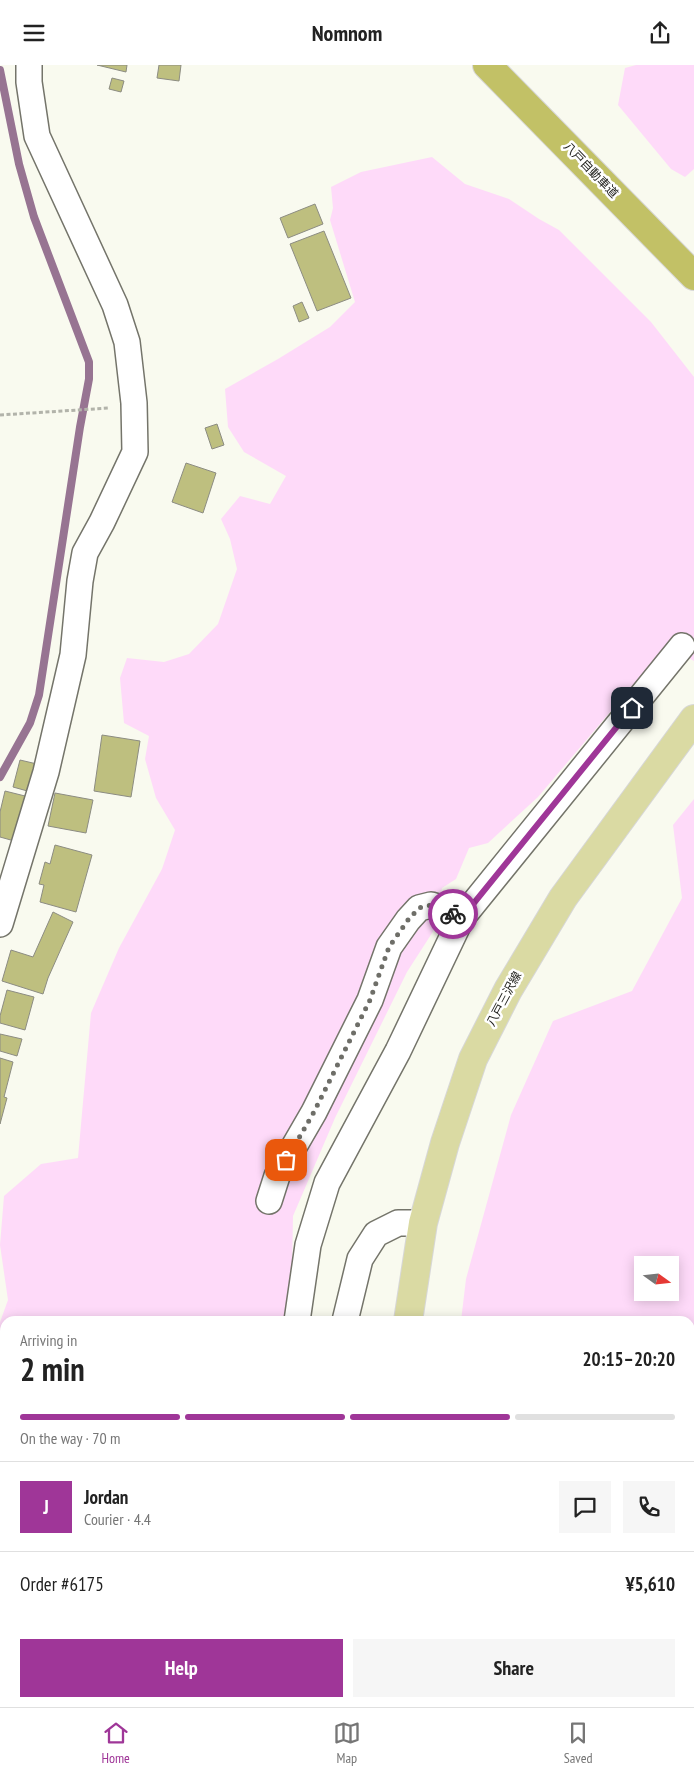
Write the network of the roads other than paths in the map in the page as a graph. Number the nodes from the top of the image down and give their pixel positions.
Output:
1 (29, 65) edge
2 (480, 65) edge
3 (488, 65) edge
4 (513, 77) edge
5 (694, 275) edge
6 (682, 646) dead end
7 (694, 719) edge
8 (461, 919) junction
9 (0, 924) edge
10 (269, 1201) dead end
11 (423, 1223) junction
12 (298, 1316) edge
13 (346, 1316) edge
14 (409, 1316) edge

1 - 9 street
2 - 4 highway
3 - 4 highway, 八戸自動車道
4 - 5 highway, 八戸自動車道
6 - 8 street
7 - 11 main road, 八戸三沢線
8 - 10 street
8 - 12 street
11 - 13 street
11 - 14 main road, 八戸三沢線

